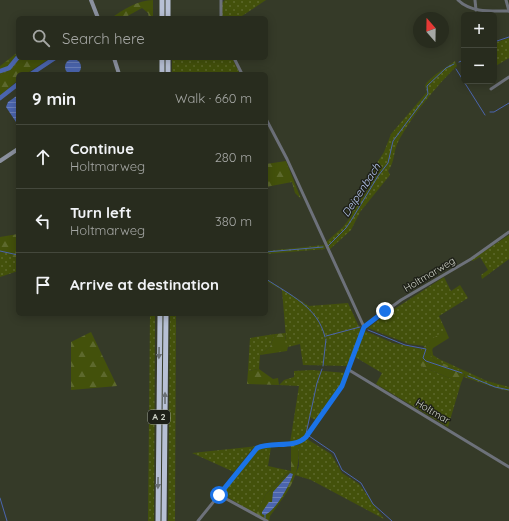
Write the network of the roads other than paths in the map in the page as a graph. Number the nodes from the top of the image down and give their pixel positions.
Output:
1 (91, 0) edge
2 (162, 0) edge
3 (168, 0) edge
4 (221, 0) edge
5 (458, 0) edge
6 (476, 0) edge
7 (506, 0) edge
8 (476, 10) junction
9 (509, 11) edge
10 (97, 16) edge
11 (162, 16) edge
12 (168, 16) edge
13 (221, 16) edge
14 (115, 60) edge
15 (162, 60) edge
16 (168, 60) edge
17 (235, 60) edge
18 (118, 72) edge
19 (162, 72) edge
20 (168, 72) edge
21 (241, 72) edge
22 (509, 78) edge
23 (491, 89) dead end
24 (268, 123) edge
25 (16, 150) edge
26 (0, 161) edge
27 (509, 232) edge
28 (160, 316) edge
29 (166, 316) edge
30 (364, 327) junction
31 (349, 370) junction
32 (509, 467) edge
33 (219, 495) junction
34 (158, 521) edge
35 (164, 521) edge
36 (198, 521) edge
37 (267, 521) edge

1 - 10 street
2 - 11 highway
3 - 12 highway
4 - 13 street
5 - 8 street
6 - 8 street
7 - 9 street
8 - 9 street
14 - 18 street
15 - 19 highway
16 - 20 highway
17 - 21 street
22 - 23 street
24 - 30 street
25 - 26 street
27 - 30 street, Holtmarweg
28 -> 34 highway, A 2
35 -> 29 highway, A 2
30 - 31 street
31 - 32 street, Holtmar
31 - 33 street
33 - 36 street
33 - 37 street

